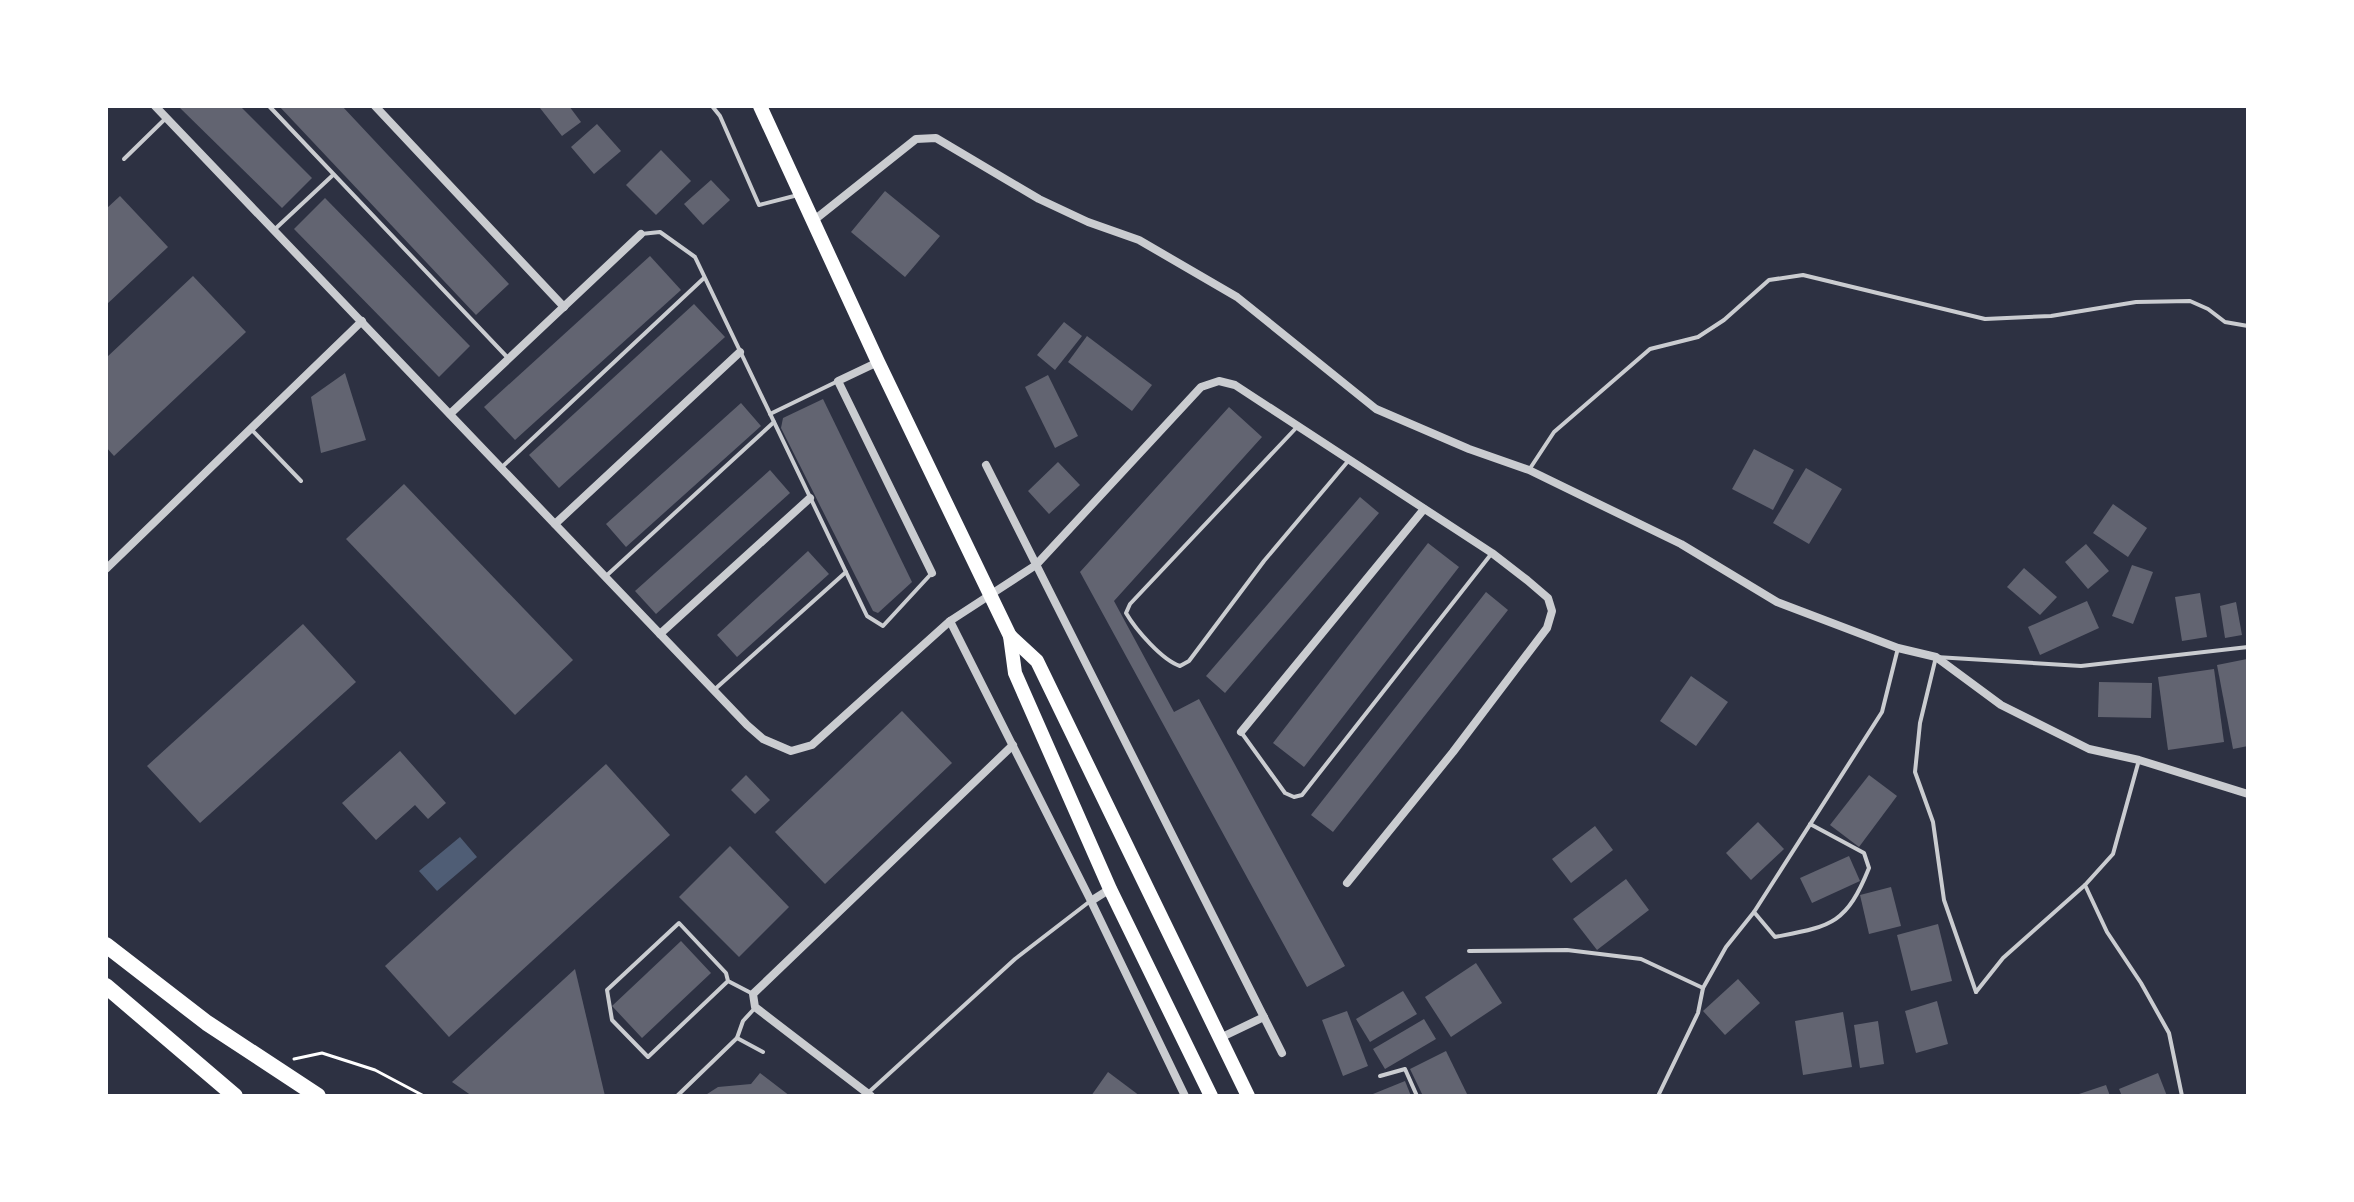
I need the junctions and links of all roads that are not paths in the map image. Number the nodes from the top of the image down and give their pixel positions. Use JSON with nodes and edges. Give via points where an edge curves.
{"nodes":[{"id":1,"x":155,"y":106,"type":"edge"},
{"id":2,"x":269,"y":106,"type":"edge"},
{"id":3,"x":375,"y":106,"type":"edge"},
{"id":4,"x":712,"y":106,"type":"edge"},
{"id":5,"x":760,"y":106,"type":"edge"},
{"id":6,"x":166,"y":118,"type":"junction"},
{"id":7,"x":124,"y":159,"type":"dead end"},
{"id":8,"x":333,"y":175,"type":"junction"},
{"id":9,"x":800,"y":195,"type":"junction"},
{"id":10,"x":812,"y":221,"type":"junction"},
{"id":11,"x":274,"y":230,"type":"junction"},
{"id":12,"x":641,"y":234,"type":"joint"},
{"id":13,"x":705,"y":278,"type":"junction"},
{"id":14,"x":564,"y":307,"type":"junction"},
{"id":15,"x":362,"y":321,"type":"junction"},
{"id":16,"x":2248,"y":326,"type":"edge"},
{"id":17,"x":740,"y":352,"type":"junction"},
{"id":18,"x":509,"y":359,"type":"junction"},
{"id":19,"x":878,"y":362,"type":"junction"},
{"id":20,"x":838,"y":381,"type":"junction"},
{"id":21,"x":450,"y":414,"type":"junction"},
{"id":22,"x":770,"y":414,"type":"junction"},
{"id":23,"x":774,"y":422,"type":"junction"},
{"id":24,"x":1297,"y":427,"type":"junction"},
{"id":25,"x":251,"y":429,"type":"junction"},
{"id":26,"x":1349,"y":460,"type":"junction"},
{"id":27,"x":986,"y":465,"type":"dead end"},
{"id":28,"x":501,"y":468,"type":"junction"},
{"id":29,"x":1529,"y":470,"type":"junction"},
{"id":30,"x":301,"y":481,"type":"dead end"},
{"id":31,"x":810,"y":498,"type":"junction"},
{"id":32,"x":1424,"y":509,"type":"junction"},
{"id":33,"x":555,"y":524,"type":"junction"},
{"id":34,"x":1492,"y":553,"type":"junction"},
{"id":35,"x":1036,"y":565,"type":"junction"},
{"id":36,"x":106,"y":569,"type":"edge"},
{"id":37,"x":846,"y":572,"type":"junction"},
{"id":38,"x":932,"y":573,"type":"joint"},
{"id":39,"x":605,"y":577,"type":"junction"},
{"id":40,"x":990,"y":594,"type":"junction"},
{"id":41,"x":950,"y":621,"type":"junction"},
{"id":42,"x":660,"y":634,"type":"junction"},
{"id":43,"x":1010,"y":636,"type":"junction"},
{"id":44,"x":2248,"y":647,"type":"edge"},
{"id":45,"x":1898,"y":648,"type":"junction"},
{"id":46,"x":1936,"y":657,"type":"junction"},
{"id":47,"x":714,"y":690,"type":"junction"},
{"id":48,"x":1241,"y":732,"type":"joint"},
{"id":49,"x":1013,"y":745,"type":"junction"},
{"id":50,"x":2139,"y":760,"type":"junction"},
{"id":51,"x":2248,"y":794,"type":"edge"},
{"id":52,"x":1810,"y":824,"type":"junction"},
{"id":53,"x":1347,"y":883,"type":"dead end"},
{"id":54,"x":2085,"y":885,"type":"junction"},
{"id":55,"x":1110,"y":889,"type":"junction"},
{"id":56,"x":1091,"y":901,"type":"junction"},
{"id":57,"x":1754,"y":912,"type":"junction"},
{"id":58,"x":106,"y":945,"type":"edge"},
{"id":59,"x":1469,"y":951,"type":"dead end"},
{"id":60,"x":728,"y":981,"type":"junction"},
{"id":61,"x":106,"y":986,"type":"edge"},
{"id":62,"x":1703,"y":988,"type":"junction"},
{"id":63,"x":753,"y":994,"type":"junction"},
{"id":64,"x":755,"y":1007,"type":"junction"},
{"id":65,"x":1264,"y":1017,"type":"junction"},
{"id":66,"x":737,"y":1038,"type":"junction"},
{"id":67,"x":1220,"y":1038,"type":"junction"},
{"id":68,"x":763,"y":1052,"type":"dead end"},
{"id":69,"x":1282,"y":1053,"type":"dead end"},
{"id":70,"x":272,"y":1068,"type":"junction"},
{"id":71,"x":1380,"y":1076,"type":"dead end"},
{"id":72,"x":870,"y":1094,"type":"edge"},
{"id":73,"x":235,"y":1096,"type":"edge"},
{"id":74,"x":309,"y":1096,"type":"edge"},
{"id":75,"x":318,"y":1096,"type":"edge"},
{"id":76,"x":677,"y":1096,"type":"edge"},
{"id":77,"x":1185,"y":1096,"type":"edge"},
{"id":78,"x":1211,"y":1096,"type":"edge"},
{"id":79,"x":1248,"y":1096,"type":"edge"},
{"id":80,"x":1417,"y":1096,"type":"edge"},
{"id":81,"x":1658,"y":1096,"type":"edge"},
{"id":82,"x":2182,"y":1096,"type":"edge"}],
"edges":[{"from":1,"to":6,"type":"street"},
{"from":2,"to":8,"type":"lane"},
{"from":3,"to":14,"type":"street"},
{"from":4,"to":9,"type":"lane","via":[[759,205]]},
{"from":5,"to":9,"type":"main road"},
{"from":6,"to":7,"type":"lane"},
{"from":6,"to":11,"type":"street"},
{"from":8,"to":11,"type":"lane"},
{"from":8,"to":18,"type":"lane"},
{"from":9,"to":10,"type":"main road"},
{"from":10,"to":19,"type":"main road"},
{"from":10,"to":29,"type":"street","via":[[916,139],[936,138],[1039,199],[1139,240],[1237,297],[1376,409]]},
{"from":11,"to":15,"type":"street"},
{"from":12,"to":13,"type":"lane","via":[[660,232],[695,257]]},
{"from":12,"to":14,"type":"street"},
{"from":13,"to":17,"type":"lane"},
{"from":13,"to":28,"type":"lane"},
{"from":14,"to":18,"type":"street"},
{"from":15,"to":21,"type":"street"},
{"from":15,"to":25,"type":"street"},
{"from":16,"to":29,"type":"lane","via":[[2225,322],[2190,301],[1985,319],[1803,275],[1769,280],[1698,337],[1650,349],[1554,432]]},
{"from":17,"to":22,"type":"lane"},
{"from":17,"to":33,"type":"street"},
{"from":18,"to":21,"type":"street"},
{"from":19,"to":20,"type":"street"},
{"from":19,"to":40,"type":"main road"},
{"from":20,"to":22,"type":"lane"},
{"from":20,"to":38,"type":"street"},
{"from":21,"to":28,"type":"street"},
{"from":22,"to":23,"type":"lane"},
{"from":23,"to":31,"type":"lane"},
{"from":23,"to":39,"type":"lane"},
{"from":24,"to":26,"type":"street"},
{"from":24,"to":26,"type":"lane","via":[[1130,604],[1126,613],[1131,622],[1169,662],[1180,666],[1189,661]]},
{"from":24,"to":35,"type":"street","via":[[1235,385],[1219,381],[1201,387]]},
{"from":25,"to":30,"type":"lane"},
{"from":25,"to":36,"type":"street"},
{"from":26,"to":32,"type":"street"},
{"from":27,"to":35,"type":"street"},
{"from":28,"to":33,"type":"street"},
{"from":29,"to":45,"type":"street","via":[[1681,544],[1777,602]]},
{"from":31,"to":37,"type":"lane"},
{"from":31,"to":42,"type":"street"},
{"from":32,"to":34,"type":"street"},
{"from":32,"to":48,"type":"street"},
{"from":33,"to":39,"type":"street"},
{"from":34,"to":48,"type":"lane","via":[[1302,795],[1285,793]]},
{"from":34,"to":53,"type":"street","via":[[1548,598],[1552,611],[1547,628]]},
{"from":35,"to":40,"type":"street"},
{"from":35,"to":65,"type":"street"},
{"from":37,"to":38,"type":"lane","via":[[867,616],[883,626]]},
{"from":37,"to":47,"type":"lane"},
{"from":39,"to":42,"type":"street"},
{"from":40,"to":41,"type":"street"},
{"from":40,"to":43,"type":"main road"},
{"from":41,"to":47,"type":"street","via":[[812,745],[791,751],[763,739]]},
{"from":41,"to":49,"type":"street"},
{"from":42,"to":47,"type":"street"},
{"from":43,"to":55,"type":"main road","via":[[1015,673]]},
{"from":43,"to":67,"type":"main road","via":[[1037,661]]},
{"from":44,"to":46,"type":"lane","via":[[2081,666]]},
{"from":45,"to":46,"type":"street"},
{"from":45,"to":52,"type":"lane","via":[[1882,712]]},
{"from":46,"to":50,"type":"street","via":[[2001,705],[2089,749]]},
{"from":46,"to":54,"type":"lane","via":[[1915,772],[1933,822],[1944,900],[1976,992],[2003,958]]},
{"from":49,"to":56,"type":"street"},
{"from":49,"to":63,"type":"street"},
{"from":50,"to":51,"type":"street"},
{"from":50,"to":54,"type":"lane","via":[[2113,854]]},
{"from":52,"to":57,"type":"lane"},
{"from":52,"to":57,"type":"lane","via":[[1864,853],[1869,868],[1860,890],[1844,913],[1823,927],[1775,937]]},
{"from":54,"to":82,"type":"lane","via":[[2107,932],[2169,1033]]},
{"from":55,"to":56,"type":"street"},
{"from":55,"to":78,"type":"main road"},
{"from":56,"to":72,"type":"lane","via":[[1015,959]]},
{"from":56,"to":77,"type":"street"},
{"from":57,"to":62,"type":"lane"},
{"from":58,"to":70,"type":"highway"},
{"from":59,"to":62,"type":"lane","via":[[1567,950],[1641,959]]},
{"from":60,"to":60,"type":"lane","via":[[648,1057],[612,1020],[607,990],[679,923]]},
{"from":60,"to":63,"type":"lane"},
{"from":61,"to":73,"type":"highway"},
{"from":62,"to":81,"type":"lane","via":[[1698,1013]]},
{"from":63,"to":64,"type":"street"},
{"from":64,"to":66,"type":"lane"},
{"from":64,"to":72,"type":"street"},
{"from":65,"to":67,"type":"street"},
{"from":65,"to":69,"type":"street"},
{"from":66,"to":68,"type":"lane"},
{"from":66,"to":76,"type":"lane"},
{"from":67,"to":79,"type":"main road"},
{"from":70,"to":74,"type":"highway"},
{"from":70,"to":75,"type":"highway"},
{"from":71,"to":80,"type":"lane","via":[[1405,1069]]}]}
